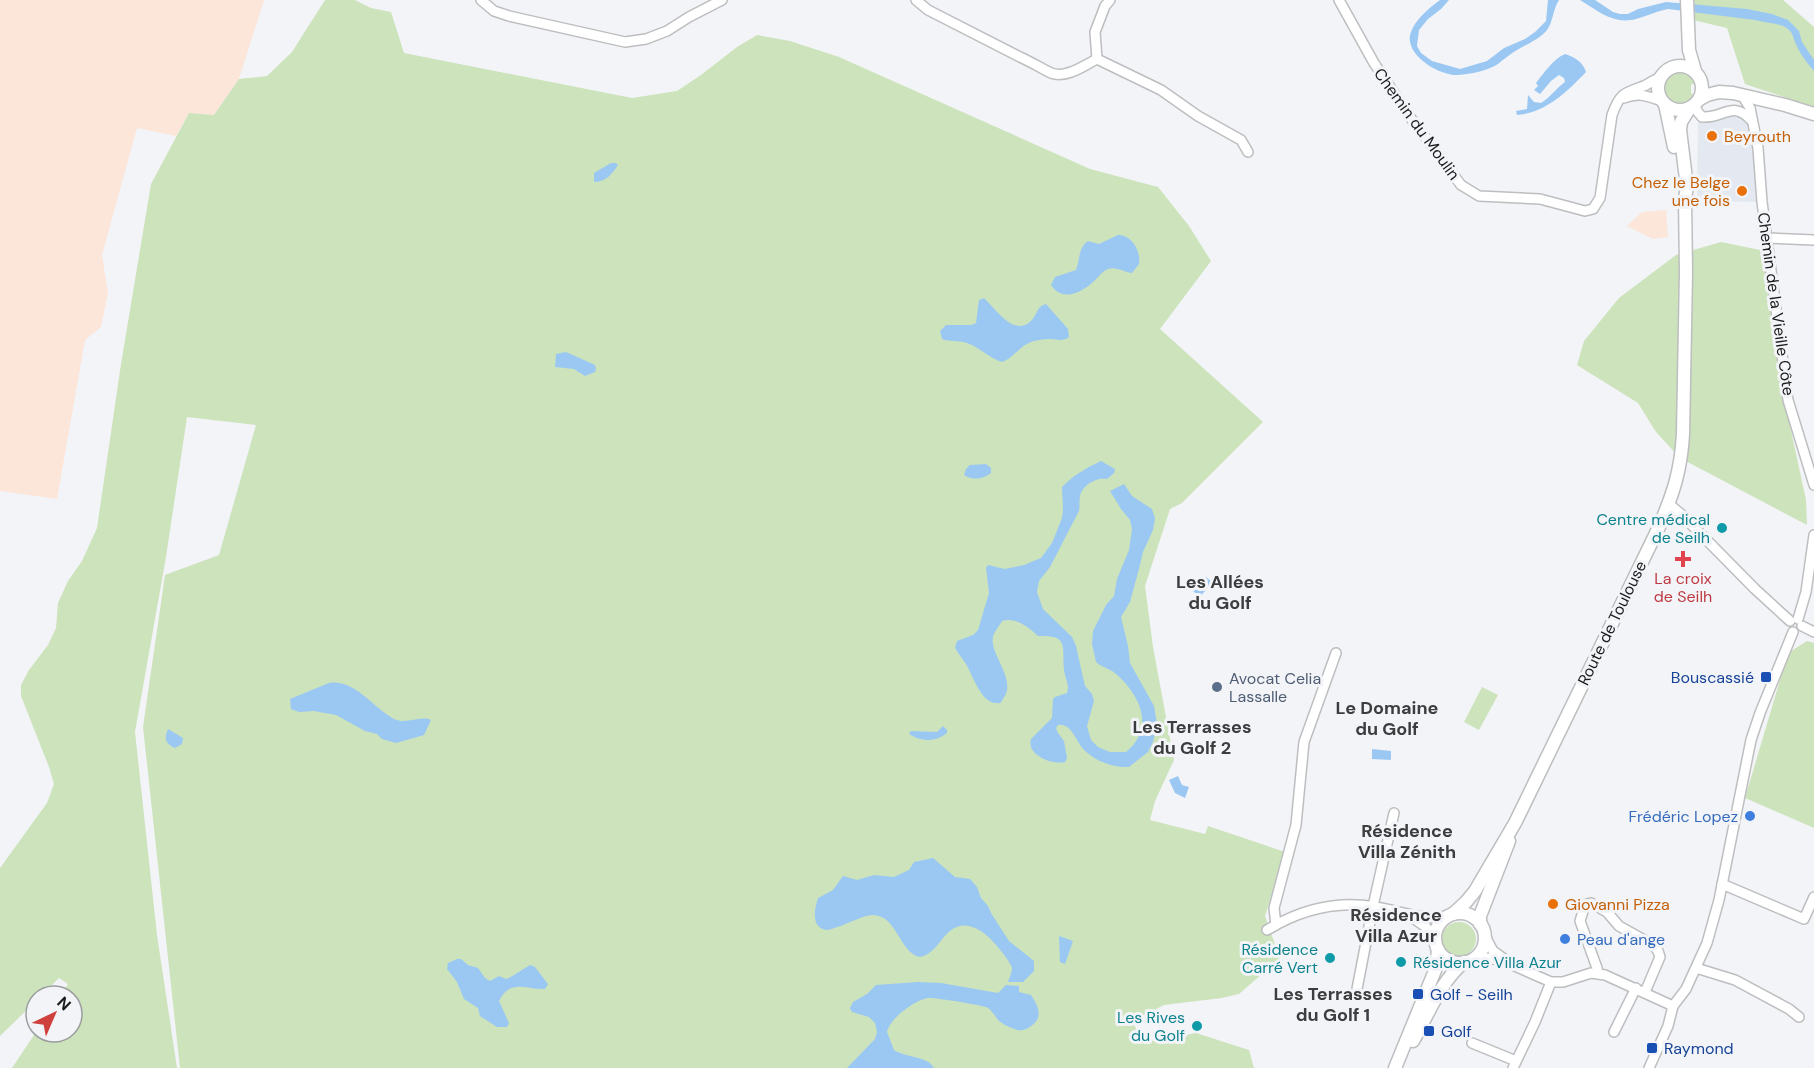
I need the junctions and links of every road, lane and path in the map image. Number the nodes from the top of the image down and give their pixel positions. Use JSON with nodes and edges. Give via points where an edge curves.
{"nodes":[{"id":1,"x":480,"y":0,"type":"edge"},
{"id":2,"x":722,"y":0,"type":"edge"},
{"id":3,"x":916,"y":0,"type":"edge"},
{"id":4,"x":1110,"y":0,"type":"edge"},
{"id":5,"x":1340,"y":0,"type":"edge"},
{"id":6,"x":1687,"y":0,"type":"edge"},
{"id":7,"x":1687,"y":28,"type":"junction"},
{"id":8,"x":1097,"y":58,"type":"junction"},
{"id":9,"x":1673,"y":67,"type":"junction"},
{"id":10,"x":1697,"y":75,"type":"junction"},
{"id":11,"x":1662,"y":76,"type":"junction"},
{"id":12,"x":1742,"y":96,"type":"junction"},
{"id":13,"x":1619,"y":100,"type":"junction"},
{"id":14,"x":1663,"y":102,"type":"junction"},
{"id":15,"x":1695,"y":105,"type":"junction"},
{"id":16,"x":1785,"y":105,"type":"junction"},
{"id":17,"x":1814,"y":114,"type":"edge"},
{"id":18,"x":1752,"y":121,"type":"junction"},
{"id":19,"x":1248,"y":152,"type":"dead end"},
{"id":20,"x":1685,"y":198,"type":"junction"},
{"id":21,"x":1767,"y":238,"type":"junction"},
{"id":22,"x":1814,"y":240,"type":"edge"},
{"id":23,"x":1814,"y":485,"type":"edge"},
{"id":24,"x":1669,"y":504,"type":"junction"},
{"id":25,"x":1814,"y":535,"type":"edge"},
{"id":26,"x":1797,"y":622,"type":"junction"},
{"id":27,"x":1814,"y":632,"type":"edge"},
{"id":28,"x":1336,"y":653,"type":"dead end"},
{"id":29,"x":1394,"y":813,"type":"dead end"},
{"id":30,"x":1515,"y":823,"type":"junction"},
{"id":31,"x":1722,"y":884,"type":"junction"},
{"id":32,"x":1814,"y":897,"type":"edge"},
{"id":33,"x":1373,"y":906,"type":"junction"},
{"id":34,"x":1406,"y":914,"type":"junction"},
{"id":35,"x":1450,"y":915,"type":"junction"},
{"id":36,"x":1482,"y":929,"type":"junction"},
{"id":37,"x":1436,"y":945,"type":"junction"},
{"id":38,"x":1468,"y":961,"type":"junction"},
{"id":39,"x":1508,"y":963,"type":"junction"},
{"id":40,"x":1696,"y":968,"type":"junction"},
{"id":41,"x":1598,"y":973,"type":"junction"},
{"id":42,"x":1551,"y":982,"type":"junction"},
{"id":43,"x":1357,"y":989,"type":"dead end"},
{"id":44,"x":1640,"y":990,"type":"junction"},
{"id":45,"x":1673,"y":1006,"type":"junction"},
{"id":46,"x":1799,"y":1017,"type":"dead end"},
{"id":47,"x":1614,"y":1032,"type":"dead end"},
{"id":48,"x":1472,"y":1043,"type":"dead end"},
{"id":49,"x":1514,"y":1064,"type":"edge"},
{"id":50,"x":1396,"y":1068,"type":"edge"},
{"id":51,"x":1649,"y":1068,"type":"edge"}],
"edges":[{"from":1,"to":2,"type":"street","via":[[509,16],[625,42],[667,31]]},
{"from":3,"to":8,"type":"street","via":[[928,10],[1054,74],[1072,72]]},
{"from":4,"to":8,"type":"street","via":[[1095,32]]},
{"from":5,"to":13,"type":"street","name":"Chemin du Moulin","via":[[1374,63],[1410,117],[1461,185],[1479,196],[1524,197],[1585,212],[1593,209],[1600,198],[1612,115]]},
{"from":6,"to":7,"type":"main road"},
{"from":7,"to":9,"type":"main road","via":[[1682,51]]},
{"from":7,"to":10,"type":"main road"},
{"from":8,"to":19,"type":"street","via":[[1161,90],[1241,140]]},
{"from":9,"to":10,"type":"main road","via":[[1684,66]]},
{"from":9,"to":11,"type":"main road"},
{"from":10,"to":15,"type":"main road","via":[[1703,89]]},
{"from":10,"to":16,"type":"main road","via":[[1716,85],[1734,87]]},
{"from":11,"to":13,"type":"street","via":[[1625,93]]},
{"from":11,"to":14,"type":"main road","via":[[1658,88]]},
{"from":12,"to":15,"type":"main road","via":[[1719,92],[1707,95]]},
{"from":12,"to":16,"type":"main road"},
{"from":12,"to":18,"type":"street","name":"Chemin de la Vieille Côte"},
{"from":13,"to":14,"type":"street","via":[[1646,94]]},
{"from":14,"to":15,"type":"main road","via":[[1676,110]]},
{"from":14,"to":20,"type":"main road","name":"Route de Toulouse"},
{"from":15,"to":18,"type":"street","via":[[1702,117],[1733,110],[1746,114]]},
{"from":15,"to":20,"type":"main road","name":"Route de Toulouse","via":[[1681,122],[1680,130]]},
{"from":16,"to":17,"type":"main road"},
{"from":18,"to":21,"type":"street","name":"Chemin de la Vieille Côte"},
{"from":20,"to":24,"type":"main road","name":"Route de Toulouse","via":[[1683,434],[1680,471]]},
{"from":21,"to":22,"type":"street"},
{"from":21,"to":23,"type":"street","name":"Chemin de la Vieille Côte","via":[[1788,400]]},
{"from":24,"to":26,"type":"street","via":[[1755,589]]},
{"from":24,"to":30,"type":"main road","name":"Route de Toulouse"},
{"from":25,"to":26,"type":"street","via":[[1806,592]]},
{"from":26,"to":27,"type":"street"},
{"from":26,"to":31,"type":"street","via":[[1788,626],[1793,632],[1751,740]]},
{"from":28,"to":33,"type":"street","via":[[1304,742],[1296,825],[1271,927],[1326,906]]},
{"from":29,"to":33,"type":"street"},
{"from":30,"to":35,"type":"main road","name":"Route de Toulouse","via":[[1475,891]]},
{"from":30,"to":36,"type":"main road","name":"Route de Toulouse","via":[[1480,915]]},
{"from":31,"to":32,"type":"street","via":[[1804,919]]},
{"from":31,"to":40,"type":"street","via":[[1707,943]]},
{"from":33,"to":34,"type":"street"},
{"from":33,"to":43,"type":"street"},
{"from":34,"to":35,"type":"street","via":[[1428,918]]},
{"from":34,"to":37,"type":"street","via":[[1426,927]]},
{"from":35,"to":36,"type":"main road","via":[[1471,916]]},
{"from":35,"to":37,"type":"main road","via":[[1439,924]]},
{"from":36,"to":38,"type":"main road","via":[[1483,946]]},
{"from":36,"to":39,"type":"street","via":[[1492,951]]},
{"from":37,"to":38,"type":"main road","via":[[1452,962]]},
{"from":37,"to":50,"type":"main road","via":[[1436,968]]},
{"from":38,"to":39,"type":"street","via":[[1489,958]]},
{"from":38,"to":50,"type":"main road","via":[[1445,984]]},
{"from":39,"to":42,"type":"street"},
{"from":40,"to":45,"type":"street"},
{"from":40,"to":46,"type":"street","via":[[1735,980]]},
{"from":41,"to":42,"type":"street"},
{"from":41,"to":44,"type":"street"},
{"from":41,"to":44,"type":"street","via":[[1580,921],[1585,905],[1591,903],[1658,951],[1660,957]]},
{"from":42,"to":49,"type":"street"},
{"from":44,"to":45,"type":"street"},
{"from":44,"to":47,"type":"street"},
{"from":45,"to":51,"type":"street"},
{"from":48,"to":49,"type":"street"}]}
